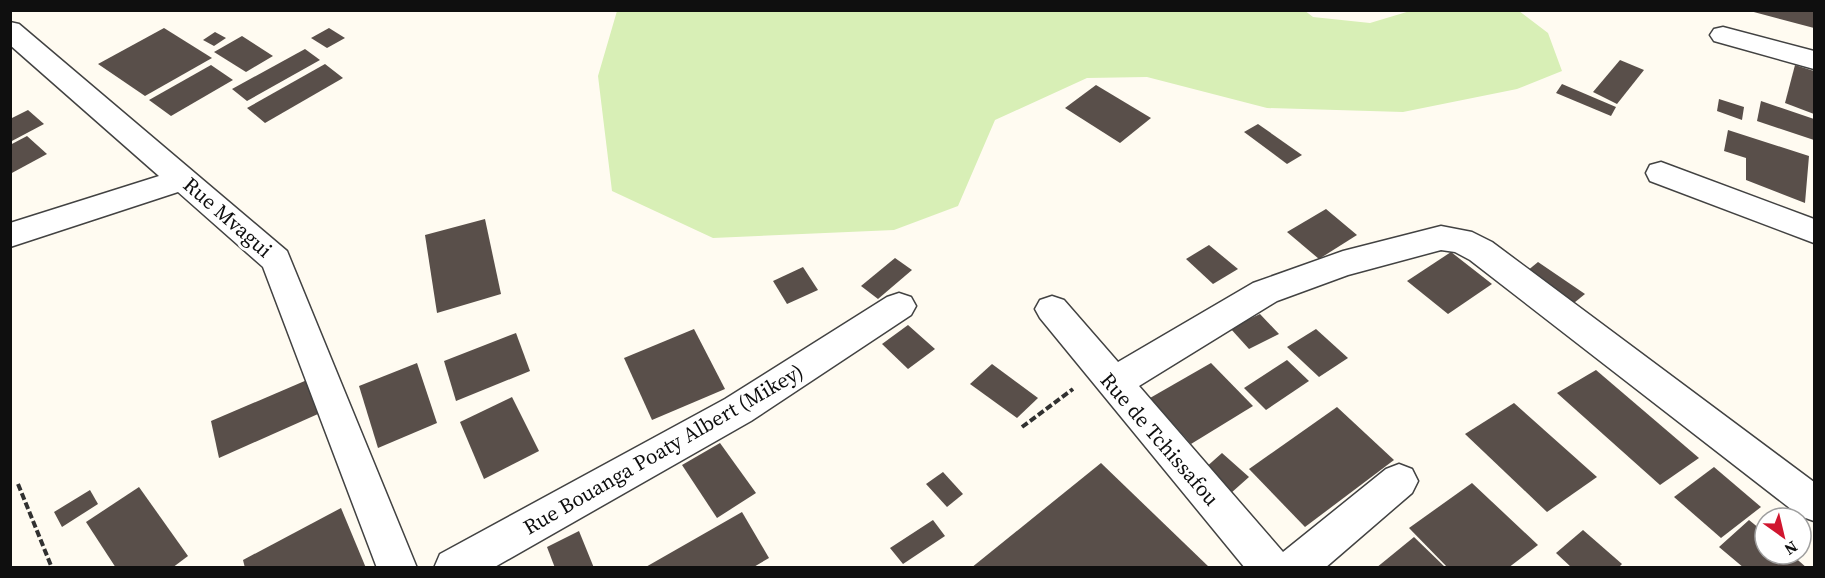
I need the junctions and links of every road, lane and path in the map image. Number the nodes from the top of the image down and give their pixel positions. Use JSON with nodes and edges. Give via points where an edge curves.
{"nodes":[{"id":1,"x":10,"y":30,"type":"edge"},
{"id":2,"x":1723,"y":35,"type":"dead end"},
{"id":3,"x":1815,"y":60,"type":"edge"},
{"id":4,"x":1661,"y":173,"type":"dead end"},
{"id":5,"x":184,"y":179,"type":"junction"},
{"id":6,"x":1815,"y":231,"type":"edge"},
{"id":7,"x":10,"y":235,"type":"edge"},
{"id":8,"x":899,"y":306,"type":"dead end"},
{"id":9,"x":1052,"y":309,"type":"dead end"},
{"id":10,"x":1107,"y":376,"type":"junction"},
{"id":11,"x":1022,"y":427,"type":"dead end"},
{"id":12,"x":1399,"y":481,"type":"dead end"},
{"id":13,"x":18,"y":484,"type":"dead end"},
{"id":14,"x":1815,"y":504,"type":"edge"},
{"id":15,"x":52,"y":567,"type":"edge"},
{"id":16,"x":397,"y":567,"type":"edge"},
{"id":17,"x":454,"y":567,"type":"edge"},
{"id":18,"x":1270,"y":567,"type":"edge"},
{"id":19,"x":1294,"y":567,"type":"edge"}],
"edges":[{"from":1,"to":5,"type":"street","name":"Rue Mvagui"},
{"from":2,"to":3,"type":"street"},
{"from":4,"to":6,"type":"street"},
{"from":5,"to":7,"type":"street"},
{"from":5,"to":16,"type":"street","name":"Rue Mvagui","via":[[276,260]]},
{"from":8,"to":17,"type":"street","name":"Rue Bouanga Poaty Albert (Mikey)","via":[[738,410]]},
{"from":9,"to":10,"type":"street","name":"Rue de Tchissafou"},
{"from":10,"to":11,"type":"path"},
{"from":10,"to":14,"type":"street","via":[[1265,292],[1343,264],[1419,243],[1441,238],[1461,241],[1481,251]]},
{"from":10,"to":18,"type":"street","name":"Rue de Tchissafou"},
{"from":12,"to":19,"type":"street"},
{"from":13,"to":15,"type":"path"}]}
